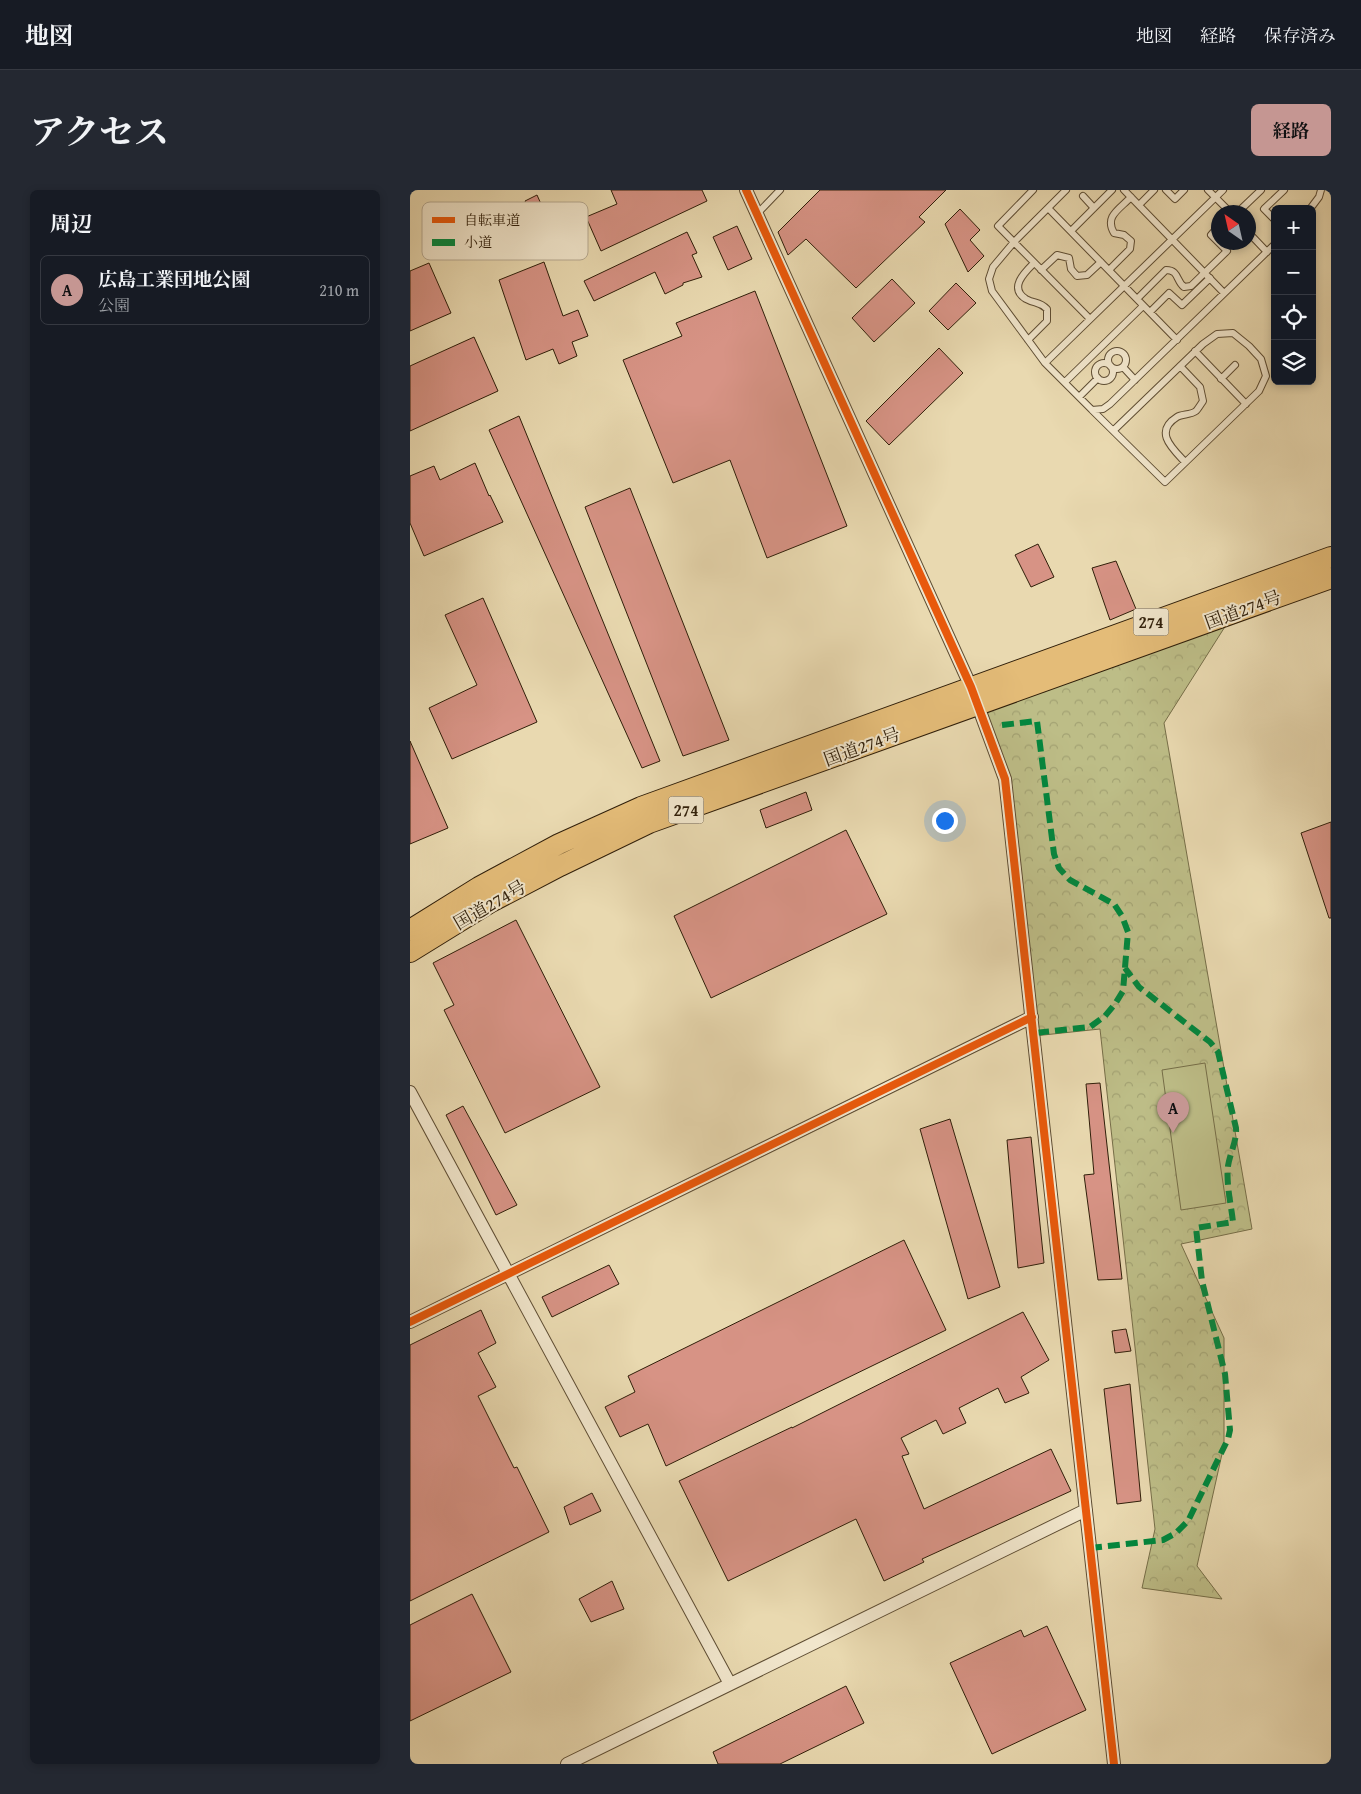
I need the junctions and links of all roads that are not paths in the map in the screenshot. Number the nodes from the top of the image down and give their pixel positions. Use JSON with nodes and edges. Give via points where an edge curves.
{"nodes":[{"id":1,"x":746,"y":190,"type":"edge"},
{"id":2,"x":780,"y":190,"type":"edge"},
{"id":3,"x":1033,"y":190,"type":"edge"},
{"id":4,"x":1066,"y":190,"type":"edge"},
{"id":5,"x":1112,"y":190,"type":"edge"},
{"id":6,"x":1124,"y":190,"type":"edge"},
{"id":7,"x":1154,"y":190,"type":"edge"},
{"id":8,"x":1166,"y":190,"type":"edge"},
{"id":9,"x":1184,"y":190,"type":"edge"},
{"id":10,"x":1208,"y":190,"type":"edge"},
{"id":11,"x":1223,"y":190,"type":"edge"},
{"id":12,"x":1249,"y":190,"type":"edge"},
{"id":13,"x":1262,"y":190,"type":"edge"},
{"id":14,"x":1284,"y":190,"type":"edge"},
{"id":15,"x":1320,"y":190,"type":"edge"},
{"id":16,"x":1083,"y":196,"type":"dead end"},
{"id":17,"x":1255,"y":196,"type":"junction"},
{"id":18,"x":1131,"y":197,"type":"junction"},
{"id":19,"x":1215,"y":197,"type":"junction"},
{"id":20,"x":1139,"y":205,"type":"junction"},
{"id":21,"x":1223,"y":205,"type":"edge"},
{"id":22,"x":1245,"y":205,"type":"edge"},
{"id":23,"x":1313,"y":205,"type":"edge"},
{"id":24,"x":1048,"y":208,"type":"junction"},
{"id":25,"x":1094,"y":208,"type":"junction"},
{"id":26,"x":757,"y":214,"type":"junction"},
{"id":27,"x":1271,"y":216,"type":"edge"},
{"id":28,"x":1071,"y":231,"type":"junction"},
{"id":29,"x":1172,"y":239,"type":"junction"},
{"id":30,"x":1256,"y":240,"type":"edge"},
{"id":31,"x":1014,"y":242,"type":"junction"},
{"id":32,"x":1271,"y":249,"type":"edge"},
{"id":33,"x":1226,"y":250,"type":"edge"},
{"id":34,"x":1268,"y":252,"type":"junction"},
{"id":35,"x":1101,"y":262,"type":"junction"},
{"id":36,"x":1034,"y":263,"type":"junction"},
{"id":37,"x":1041,"y":270,"type":"junction"},
{"id":38,"x":1109,"y":270,"type":"junction"},
{"id":39,"x":1207,"y":275,"type":"junction"},
{"id":40,"x":1124,"y":286,"type":"junction"},
{"id":41,"x":1224,"y":293,"type":"junction"},
{"id":42,"x":1137,"y":299,"type":"junction"},
{"id":43,"x":1143,"y":306,"type":"junction"},
{"id":44,"x":1150,"y":312,"type":"junction"},
{"id":45,"x":1090,"y":319,"type":"junction"},
{"id":46,"x":1028,"y":340,"type":"junction"},
{"id":47,"x":1176,"y":340,"type":"junction"},
{"id":48,"x":1195,"y":351,"type":"junction"},
{"id":49,"x":1045,"y":362,"type":"junction"},
{"id":50,"x":1235,"y":365,"type":"dead end"},
{"id":51,"x":1110,"y":366,"type":"junction"},
{"id":52,"x":1123,"y":366,"type":"junction"},
{"id":53,"x":1180,"y":366,"type":"junction"},
{"id":54,"x":1098,"y":378,"type":"junction"},
{"id":55,"x":1221,"y":379,"type":"junction"},
{"id":56,"x":1135,"y":380,"type":"junction"},
{"id":57,"x":1065,"y":382,"type":"junction"},
{"id":58,"x":1079,"y":397,"type":"junction"},
{"id":59,"x":1246,"y":404,"type":"junction"},
{"id":60,"x":1092,"y":410,"type":"junction"},
{"id":61,"x":1114,"y":430,"type":"junction"},
{"id":62,"x":1185,"y":462,"type":"junction"},
{"id":63,"x":1331,"y":557,"type":"edge"},
{"id":64,"x":1331,"y":578,"type":"edge"},
{"id":65,"x":975,"y":696,"type":"junction"},
{"id":66,"x":410,"y":930,"type":"edge"},
{"id":67,"x":410,"y":952,"type":"edge"},
{"id":68,"x":1032,"y":1017,"type":"junction"},
{"id":69,"x":410,"y":1092,"type":"edge"},
{"id":70,"x":508,"y":1274,"type":"junction"},
{"id":71,"x":410,"y":1322,"type":"edge"},
{"id":72,"x":1086,"y":1510,"type":"junction"},
{"id":73,"x":730,"y":1684,"type":"junction"},
{"id":74,"x":566,"y":1764,"type":"edge"},
{"id":75,"x":1114,"y":1764,"type":"edge"}],
"edges":[{"from":1,"to":26,"type":"street"},
{"from":2,"to":26,"type":"lane"},
{"from":3,"to":31,"type":"lane","via":[[998,226]]},
{"from":4,"to":24,"type":"lane"},
{"from":5,"to":25,"type":"lane"},
{"from":6,"to":18,"type":"lane"},
{"from":7,"to":20,"type":"lane"},
{"from":8,"to":9,"type":"lane","via":[[1175,199]]},
{"from":10,"to":19,"type":"lane"},
{"from":11,"to":19,"type":"lane"},
{"from":12,"to":17,"type":"lane"},
{"from":13,"to":17,"type":"lane"},
{"from":14,"to":27,"type":"lane","via":[[1264,209]]},
{"from":15,"to":23,"type":"lane"},
{"from":16,"to":25,"type":"lane"},
{"from":17,"to":22,"type":"lane"},
{"from":18,"to":20,"type":"lane"},
{"from":18,"to":38,"type":"lane","via":[[1111,217],[1110,225],[1114,232],[1131,241],[1130,249]]},
{"from":19,"to":21,"type":"lane"},
{"from":19,"to":29,"type":"lane"},
{"from":20,"to":29,"type":"lane"},
{"from":24,"to":28,"type":"lane"},
{"from":24,"to":31,"type":"lane"},
{"from":25,"to":28,"type":"lane"},
{"from":26,"to":65,"type":"street"},
{"from":28,"to":35,"type":"lane"},
{"from":29,"to":39,"type":"lane"},
{"from":29,"to":40,"type":"lane"},
{"from":30,"to":34,"type":"lane"},
{"from":31,"to":36,"type":"lane"},
{"from":31,"to":46,"type":"lane","via":[[993,267],[989,279],[992,291]]},
{"from":32,"to":34,"type":"lane"},
{"from":33,"to":39,"type":"lane"},
{"from":34,"to":41,"type":"lane"},
{"from":35,"to":37,"type":"lane","via":[[1087,275],[1077,276],[1068,258],[1057,255]]},
{"from":35,"to":38,"type":"lane"},
{"from":36,"to":37,"type":"lane"},
{"from":36,"to":46,"type":"lane","via":[[1020,278],[1018,286],[1020,294],[1028,300],[1040,302],[1047,309],[1047,321]]},
{"from":37,"to":45,"type":"lane"},
{"from":38,"to":40,"type":"lane"},
{"from":39,"to":41,"type":"lane"},
{"from":39,"to":42,"type":"lane","via":[[1184,287],[1177,274],[1166,270]]},
{"from":39,"to":44,"type":"lane","via":[[1182,306],[1169,292]]},
{"from":40,"to":42,"type":"lane"},
{"from":40,"to":45,"type":"lane"},
{"from":41,"to":47,"type":"lane"},
{"from":42,"to":43,"type":"lane"},
{"from":43,"to":44,"type":"lane"},
{"from":43,"to":57,"type":"lane"},
{"from":44,"to":47,"type":"lane"},
{"from":45,"to":49,"type":"lane"},
{"from":46,"to":49,"type":"lane"},
{"from":47,"to":56,"type":"lane"},
{"from":48,"to":53,"type":"lane"},
{"from":48,"to":55,"type":"lane"},
{"from":48,"to":59,"type":"lane","via":[[1217,334],[1233,334],[1261,358],[1266,376],[1259,391]]},
{"from":49,"to":57,"type":"lane"},
{"from":50,"to":55,"type":"lane"},
{"from":51,"to":52,"type":"lane","via":[[1115,369]]},
{"from":51,"to":52,"type":"lane","via":[[1108,358],[1117,352],[1124,356]]},
{"from":51,"to":54,"type":"lane","via":[[1100,365],[1096,370]]},
{"from":51,"to":54,"type":"lane","via":[[1113,371],[1110,379]]},
{"from":52,"to":56,"type":"lane"},
{"from":53,"to":61,"type":"lane"},
{"from":53,"to":62,"type":"lane","via":[[1200,387],[1203,401],[1195,412],[1178,416],[1168,424],[1165,434],[1168,444]]},
{"from":54,"to":58,"type":"lane"},
{"from":55,"to":59,"type":"lane"},
{"from":56,"to":60,"type":"lane","via":[[1103,409]]},
{"from":57,"to":58,"type":"lane"},
{"from":58,"to":60,"type":"lane"},
{"from":59,"to":62,"type":"lane"},
{"from":60,"to":61,"type":"lane"},
{"from":61,"to":62,"type":"lane","via":[[1165,482]]},
{"from":63,"to":65,"type":"highway","name":"国道274号","number":"274"},
{"from":64,"to":65,"type":"highway","name":"国道274号","number":"274"},
{"from":65,"to":66,"type":"highway","name":"国道274号","number":"274","via":[[641,808],[559,844],[479,887]]},
{"from":65,"to":67,"type":"highway","name":"国道274号","number":"274","via":[[650,824],[491,902]]},
{"from":65,"to":68,"type":"street","via":[[1005,779]]},
{"from":68,"to":70,"type":"street"},
{"from":68,"to":72,"type":"street"},
{"from":69,"to":70,"type":"street"},
{"from":70,"to":71,"type":"street"},
{"from":70,"to":73,"type":"street"},
{"from":72,"to":73,"type":"street"},
{"from":72,"to":75,"type":"street"},
{"from":73,"to":74,"type":"street"}]}
